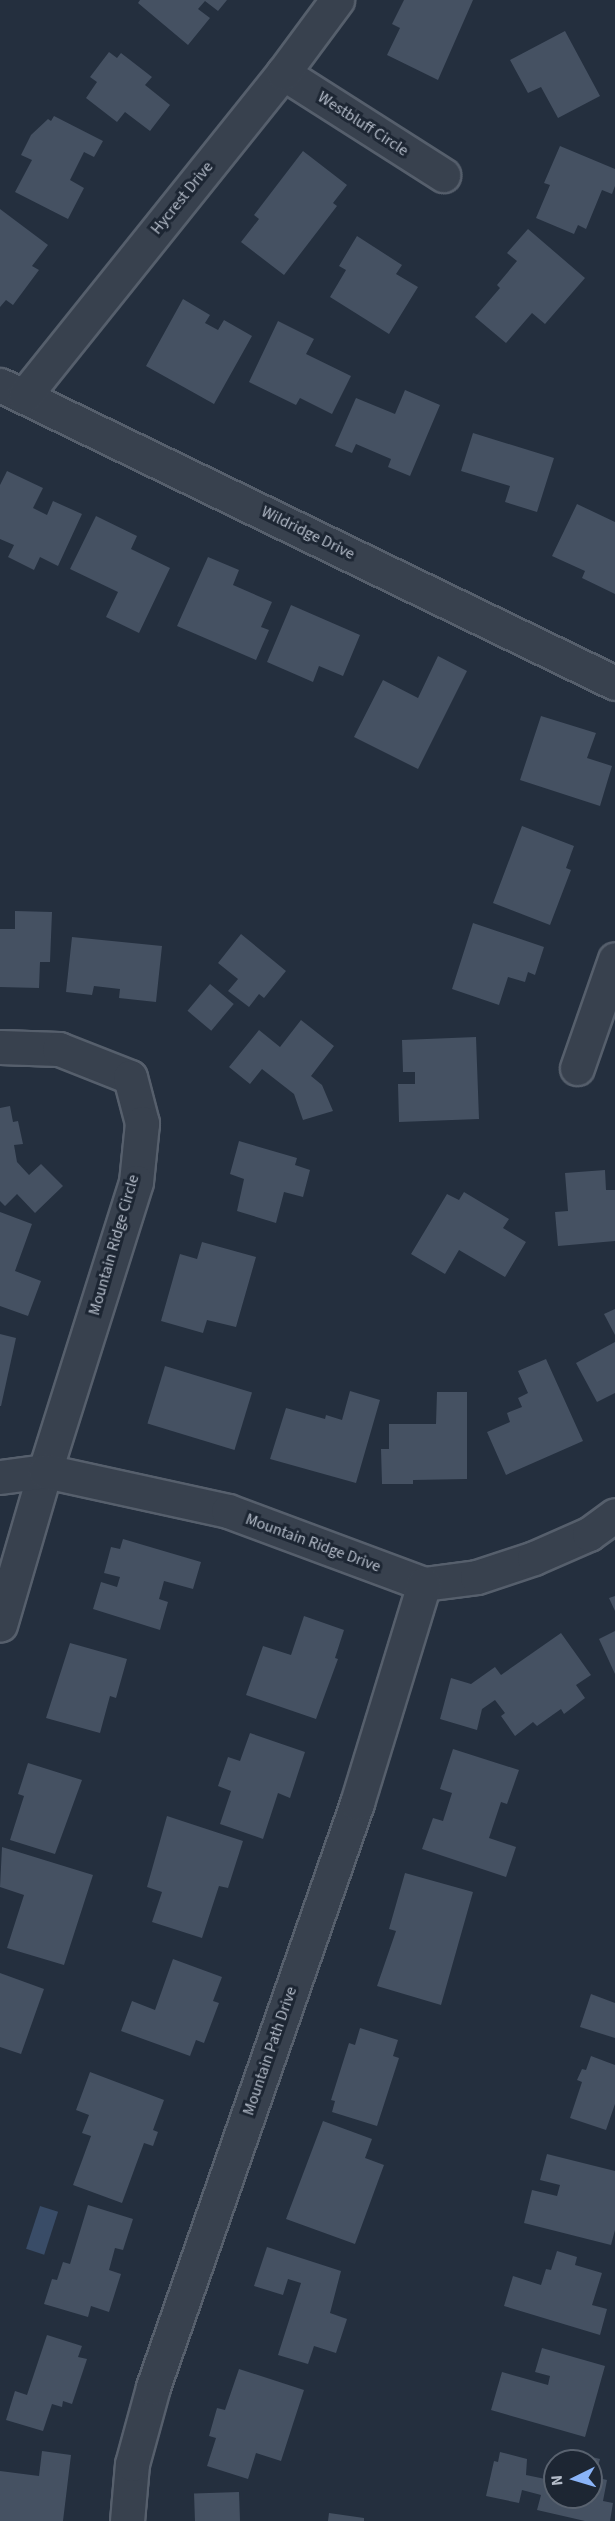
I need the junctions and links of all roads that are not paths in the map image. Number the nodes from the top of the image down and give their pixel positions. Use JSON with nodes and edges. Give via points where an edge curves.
{"nodes":[{"id":1,"x":337,"y":0,"type":"edge"},
{"id":2,"x":283,"y":73,"type":"junction"},
{"id":3,"x":443,"y":175,"type":"dead end"},
{"id":4,"x":12,"y":390,"type":"edge"},
{"id":5,"x":615,"y":683,"type":"edge"},
{"id":6,"x":615,"y":959,"type":"edge"},
{"id":7,"x":0,"y":1047,"type":"edge"},
{"id":8,"x":577,"y":1068,"type":"dead end"},
{"id":9,"x":45,"y":1471,"type":"junction"},
{"id":10,"x":0,"y":1477,"type":"edge"},
{"id":11,"x":615,"y":1515,"type":"edge"},
{"id":12,"x":424,"y":1584,"type":"junction"},
{"id":13,"x":0,"y":1626,"type":"edge"},
{"id":14,"x":127,"y":2521,"type":"edge"}],
"edges":[{"from":1,"to":2,"type":"street","name":"Hycrest Drive"},
{"from":2,"to":3,"type":"street","name":"Westbluff Circle"},
{"from":2,"to":4,"type":"street","name":"Hycrest Drive"},
{"from":4,"to":5,"type":"street","name":"Wildridge Drive"},
{"from":6,"to":8,"type":"street"},
{"from":7,"to":9,"type":"street","name":"Mountain Ridge Circle","via":[[59,1049],[130,1077],[142,1123],[136,1182]]},
{"from":9,"to":10,"type":"street","name":"Mountain Ridge Drive"},
{"from":9,"to":12,"type":"street","name":"Mountain Ridge Drive","via":[[228,1511]]},
{"from":9,"to":13,"type":"street"},
{"from":11,"to":12,"type":"street","name":"Mountain Ridge Drive","via":[[588,1534],[534,1558],[477,1577]]},
{"from":12,"to":14,"type":"street","name":"Mountain Path Drive","via":[[357,1803],[153,2387],[132,2464]]}]}
